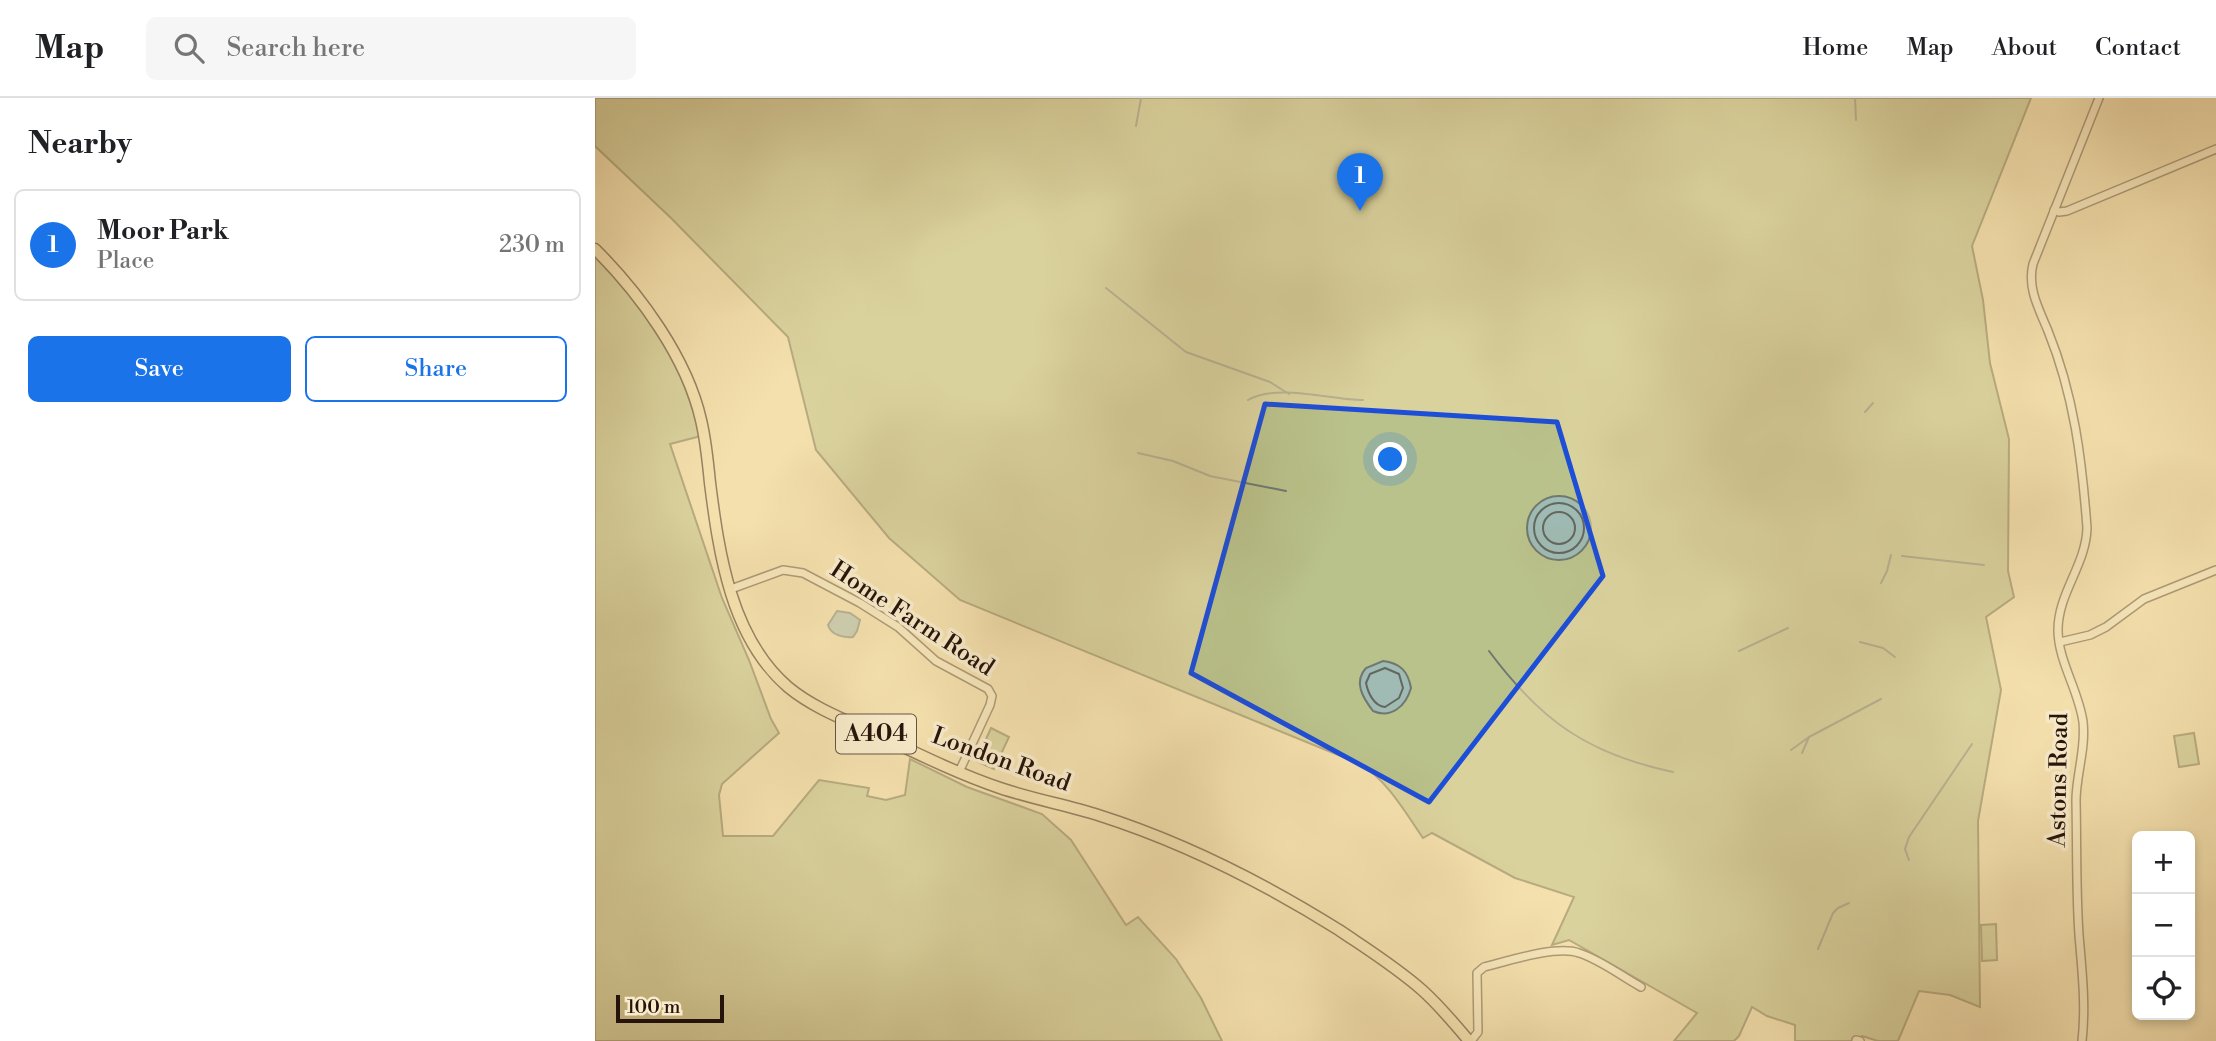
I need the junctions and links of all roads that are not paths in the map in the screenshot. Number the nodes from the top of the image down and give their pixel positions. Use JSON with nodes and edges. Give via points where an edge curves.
{"nodes":[{"id":1,"x":2099,"y":98,"type":"edge"},
{"id":2,"x":2216,"y":149,"type":"edge"},
{"id":3,"x":2054,"y":210,"type":"junction"},
{"id":4,"x":595,"y":249,"type":"edge"},
{"id":5,"x":2216,"y":570,"type":"edge"},
{"id":6,"x":731,"y":589,"type":"junction"},
{"id":7,"x":2060,"y":642,"type":"junction"},
{"id":8,"x":959,"y":772,"type":"junction"},
{"id":9,"x":1641,"y":987,"type":"dead end"},
{"id":10,"x":1470,"y":1041,"type":"edge"},
{"id":11,"x":2082,"y":1041,"type":"edge"}],
"edges":[{"from":1,"to":3,"type":"street"},
{"from":2,"to":3,"type":"street","via":[[2067,211]]},
{"from":3,"to":7,"type":"street","name":"Astons Road","via":[[2033,264],[2031,284],[2075,418],[2086,519],[2086,546],[2060,613]]},
{"from":4,"to":6,"type":"main road","name":"London Road","number":"A404","via":[[637,297],[691,387]]},
{"from":5,"to":7,"type":"street","via":[[2144,599],[2090,635]]},
{"from":6,"to":8,"type":"main road","name":"London Road","number":"A404","via":[[757,652],[794,692],[825,711]]},
{"from":6,"to":8,"type":"street","name":"Home Farm Road","via":[[783,570],[803,573],[870,608],[936,661],[988,689],[990,705]]},
{"from":7,"to":11,"type":"street","name":"Astons Road","via":[[2083,723],[2076,794],[2085,1011]]},
{"from":8,"to":10,"type":"main road","name":"London Road","number":"A404","via":[[1143,830],[1283,895],[1409,979]]},
{"from":9,"to":10,"type":"street","via":[[1570,950],[1484,967],[1477,973],[1478,1032]]}]}
